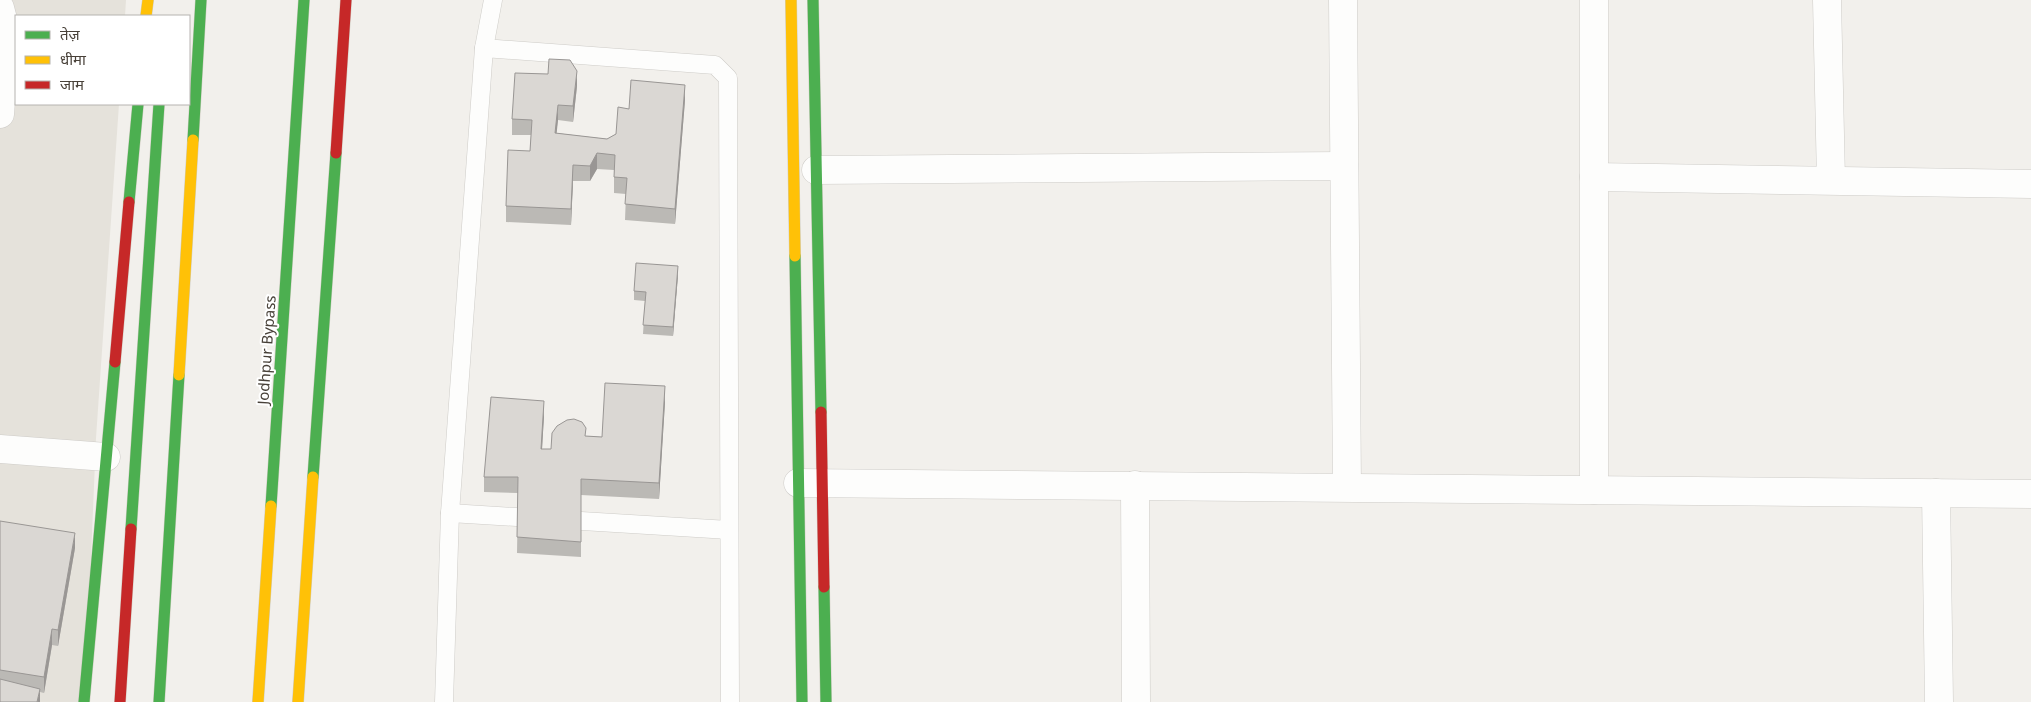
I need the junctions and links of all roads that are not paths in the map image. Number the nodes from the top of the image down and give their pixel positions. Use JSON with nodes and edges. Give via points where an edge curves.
{"nodes":[{"id":1,"x":148,"y":0,"type":"edge"},
{"id":2,"x":202,"y":0,"type":"edge"},
{"id":3,"x":304,"y":0,"type":"edge"},
{"id":4,"x":346,"y":0,"type":"edge"},
{"id":5,"x":493,"y":0,"type":"edge"},
{"id":6,"x":790,"y":0,"type":"edge"},
{"id":7,"x":813,"y":0,"type":"edge"},
{"id":8,"x":1343,"y":0,"type":"edge"},
{"id":9,"x":1594,"y":0,"type":"edge"},
{"id":10,"x":1827,"y":0,"type":"edge"},
{"id":11,"x":0,"y":8,"type":"edge"},
{"id":12,"x":146,"y":15,"type":"edge"},
{"id":13,"x":484,"y":48,"type":"junction"},
{"id":14,"x":138,"y":105,"type":"edge"},
{"id":15,"x":159,"y":105,"type":"edge"},
{"id":16,"x":0,"y":114,"type":"edge"},
{"id":17,"x":1344,"y":166,"type":"junction"},
{"id":18,"x":816,"y":170,"type":"junction"},
{"id":19,"x":1594,"y":177,"type":"junction"},
{"id":20,"x":1831,"y":180,"type":"junction"},
{"id":21,"x":2031,"y":184,"type":"edge"},
{"id":22,"x":0,"y":449,"type":"edge"},
{"id":23,"x":106,"y":456,"type":"junction"},
{"id":24,"x":810,"y":483,"type":"junction"},
{"id":25,"x":1134,"y":485,"type":"junction"},
{"id":26,"x":1347,"y":487,"type":"junction"},
{"id":27,"x":1594,"y":490,"type":"junction"},
{"id":28,"x":1936,"y":493,"type":"junction"},
{"id":29,"x":2031,"y":494,"type":"edge"},
{"id":30,"x":450,"y":513,"type":"junction"},
{"id":31,"x":729,"y":530,"type":"junction"},
{"id":32,"x":84,"y":702,"type":"edge"},
{"id":33,"x":120,"y":702,"type":"edge"},
{"id":34,"x":158,"y":702,"type":"edge"},
{"id":35,"x":258,"y":702,"type":"edge"},
{"id":36,"x":298,"y":702,"type":"edge"},
{"id":37,"x":444,"y":702,"type":"edge"},
{"id":38,"x":730,"y":702,"type":"edge"},
{"id":39,"x":802,"y":702,"type":"edge"},
{"id":40,"x":826,"y":702,"type":"edge"},
{"id":41,"x":1136,"y":702,"type":"edge"},
{"id":42,"x":1939,"y":702,"type":"edge"}],
"edges":[{"from":1,"to":12,"type":"main road"},
{"from":2,"to":34,"type":"main road"},
{"from":3,"to":35,"type":"main road","name":"Jodhpur Bypass"},
{"from":4,"to":36,"type":"main road"},
{"from":5,"to":13,"type":"lane"},
{"from":6,"to":24,"type":"main road"},
{"from":7,"to":18,"type":"main road"},
{"from":8,"to":17,"type":"street"},
{"from":9,"to":19,"type":"street"},
{"from":10,"to":20,"type":"street"},
{"from":11,"to":16,"type":"street","via":[[6,31]]},
{"from":13,"to":30,"type":"lane"},
{"from":13,"to":31,"type":"lane","via":[[714,65],[728,78]]},
{"from":14,"to":23,"type":"main road"},
{"from":15,"to":33,"type":"main road"},
{"from":17,"to":18,"type":"street"},
{"from":17,"to":26,"type":"street"},
{"from":18,"to":24,"type":"main road"},
{"from":19,"to":20,"type":"street"},
{"from":19,"to":27,"type":"street"},
{"from":20,"to":21,"type":"street"},
{"from":22,"to":23,"type":"street"},
{"from":23,"to":32,"type":"main road"},
{"from":24,"to":25,"type":"street"},
{"from":24,"to":39,"type":"main road"},
{"from":24,"to":40,"type":"main road"},
{"from":25,"to":26,"type":"street"},
{"from":25,"to":41,"type":"street"},
{"from":26,"to":27,"type":"street"},
{"from":27,"to":28,"type":"street"},
{"from":28,"to":29,"type":"street"},
{"from":28,"to":42,"type":"street"},
{"from":30,"to":31,"type":"lane"},
{"from":30,"to":37,"type":"lane"},
{"from":31,"to":38,"type":"lane"}]}
